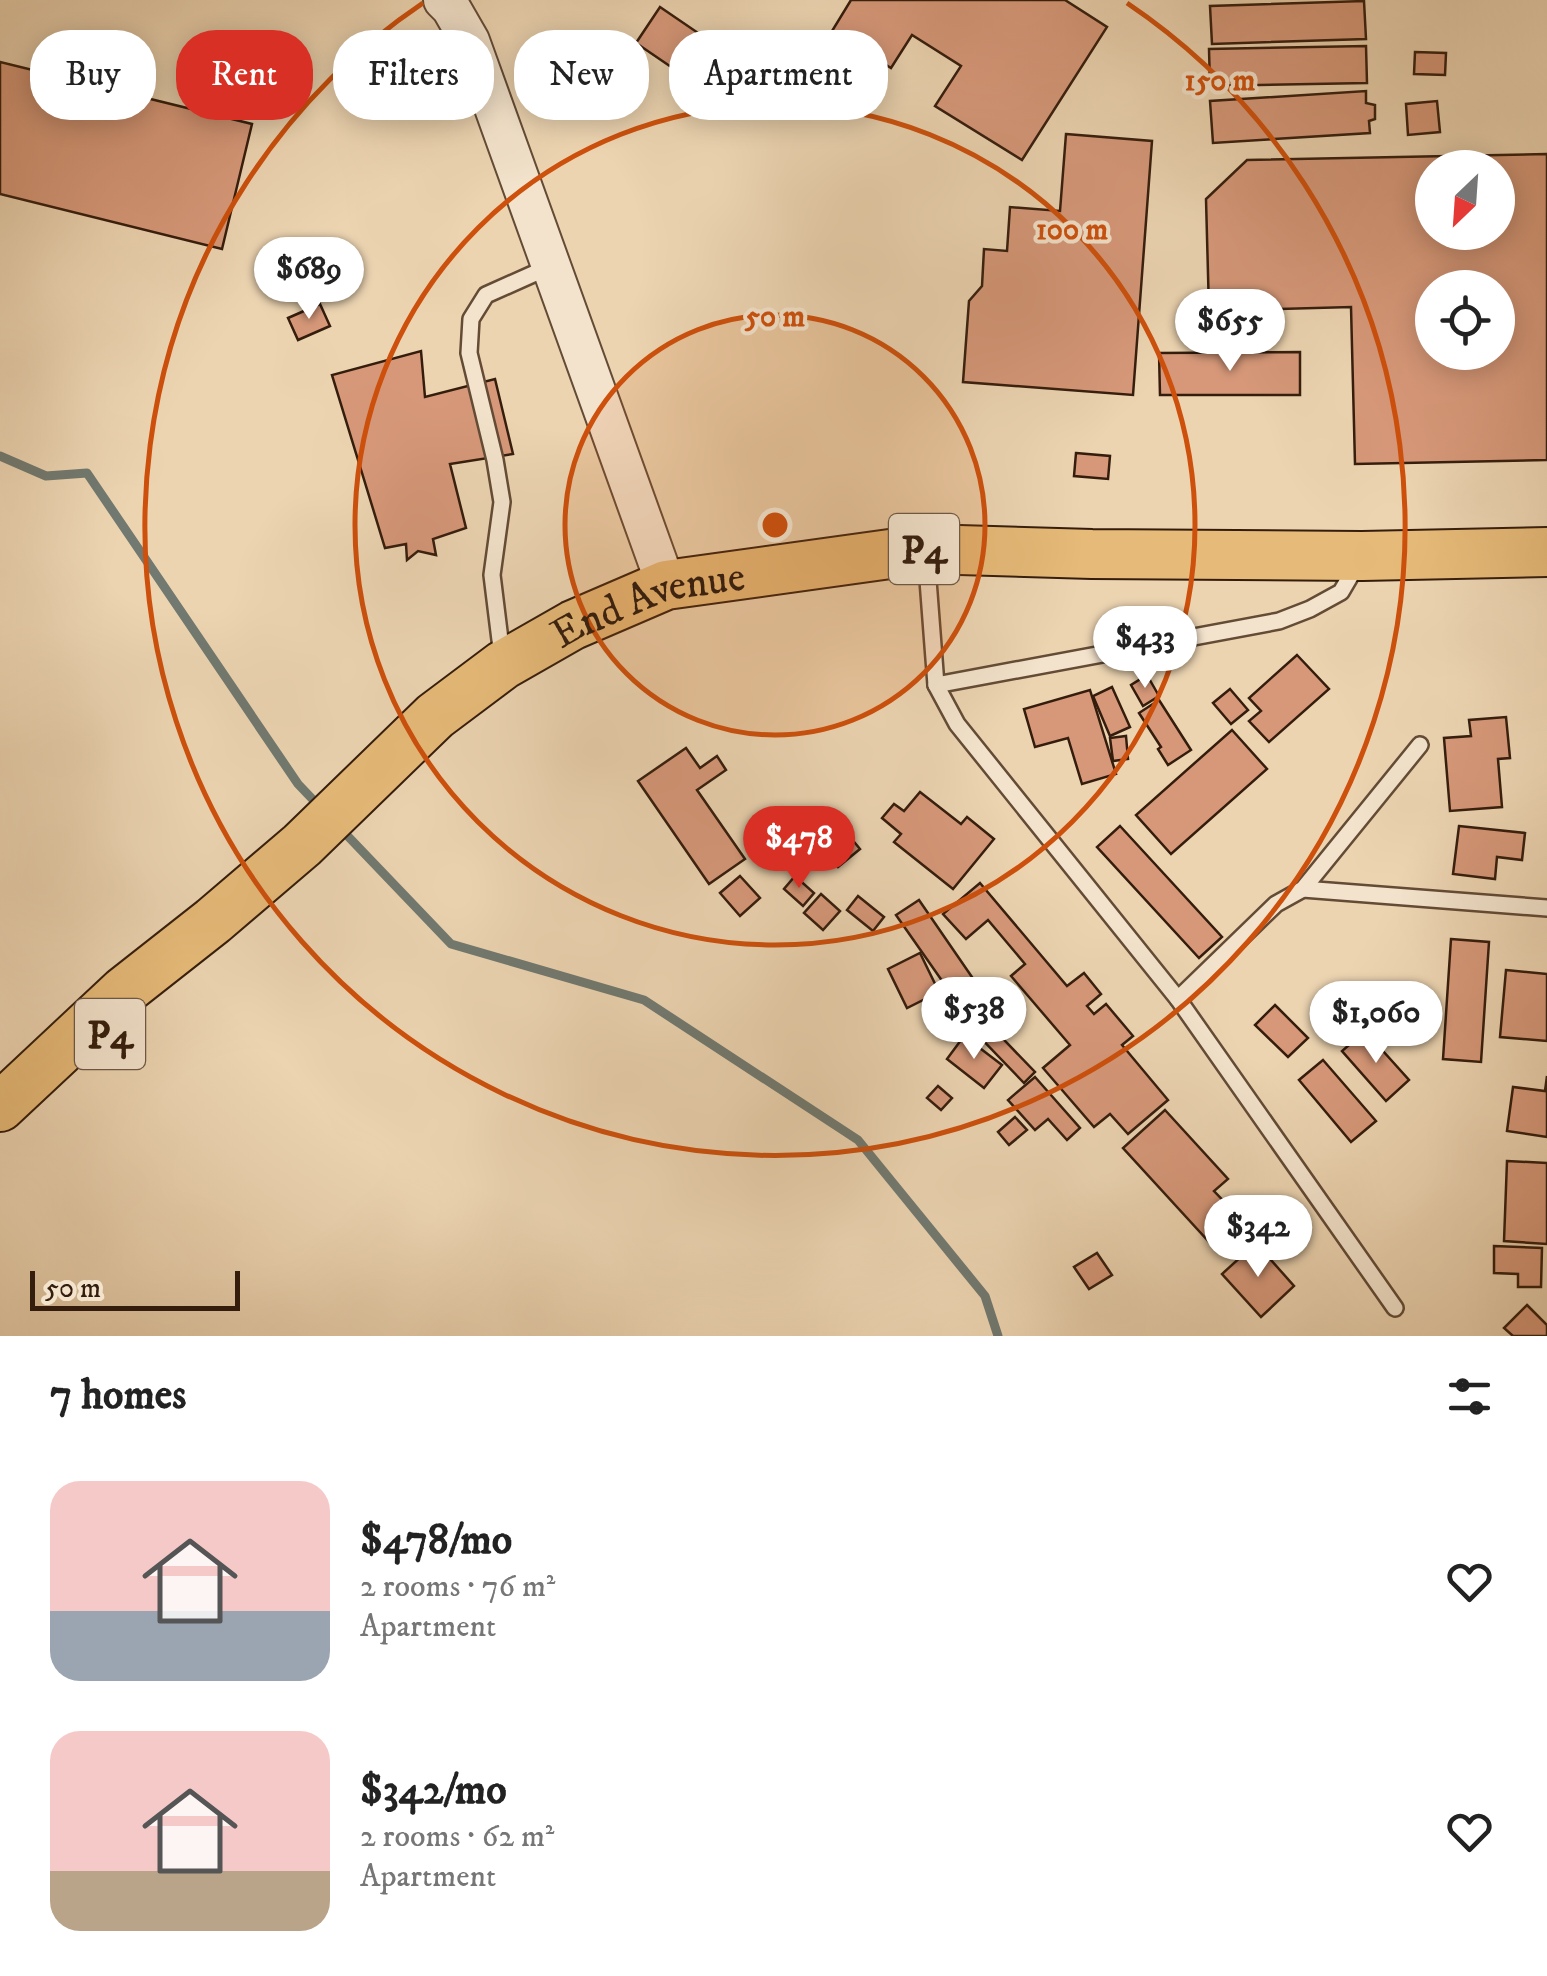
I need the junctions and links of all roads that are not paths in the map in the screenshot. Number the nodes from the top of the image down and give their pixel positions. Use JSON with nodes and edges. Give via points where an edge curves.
{"nodes":[{"id":1,"x":443,"y":0,"type":"edge"},
{"id":2,"x":551,"y":266,"type":"junction"},
{"id":3,"x":926,"y":549,"type":"junction"},
{"id":4,"x":1547,"y":552,"type":"edge"},
{"id":5,"x":1362,"y":556,"type":"junction"},
{"id":6,"x":666,"y":585,"type":"junction"},
{"id":7,"x":503,"y":665,"type":"junction"},
{"id":8,"x":936,"y":684,"type":"junction"},
{"id":9,"x":1420,"y":746,"type":"dead end"},
{"id":10,"x":1303,"y":888,"type":"junction"},
{"id":11,"x":1547,"y":908,"type":"edge"},
{"id":12,"x":213,"y":921,"type":"junction"},
{"id":13,"x":1178,"y":999,"type":"junction"},
{"id":14,"x":0,"y":1107,"type":"edge"},
{"id":15,"x":0,"y":1141,"type":"edge"},
{"id":16,"x":1395,"y":1308,"type":"dead end"}],
"edges":[{"from":1,"to":2,"type":"street","via":[[470,41]]},
{"from":2,"to":6,"type":"street"},
{"from":2,"to":7,"type":"lane","via":[[486,295],[471,319],[469,353],[502,502],[492,576]]},
{"from":3,"to":5,"type":"highway","name":"End Avenue","number":"P4"},
{"from":3,"to":6,"type":"highway","name":"End Avenue","number":"P4"},
{"from":3,"to":8,"type":"lane"},
{"from":4,"to":5,"type":"highway","name":"End Avenue","number":"P4"},
{"from":5,"to":8,"type":"lane","via":[[1341,592],[1278,622]]},
{"from":6,"to":7,"type":"highway","name":"End Avenue","number":"P4","via":[[573,625]]},
{"from":7,"to":12,"type":"highway","name":"End Avenue","number":"P4","via":[[435,716]]},
{"from":8,"to":13,"type":"lane","via":[[957,724]]},
{"from":9,"to":10,"type":"lane"},
{"from":10,"to":11,"type":"lane"},
{"from":10,"to":13,"type":"lane","via":[[1276,904]]},
{"from":12,"to":14,"type":"highway","name":"End Avenue","number":"P4","via":[[124,992]]},
{"from":12,"to":15,"type":"highway","name":"End Avenue","number":"P4","via":[[172,975]]},
{"from":13,"to":16,"type":"lane"}]}
